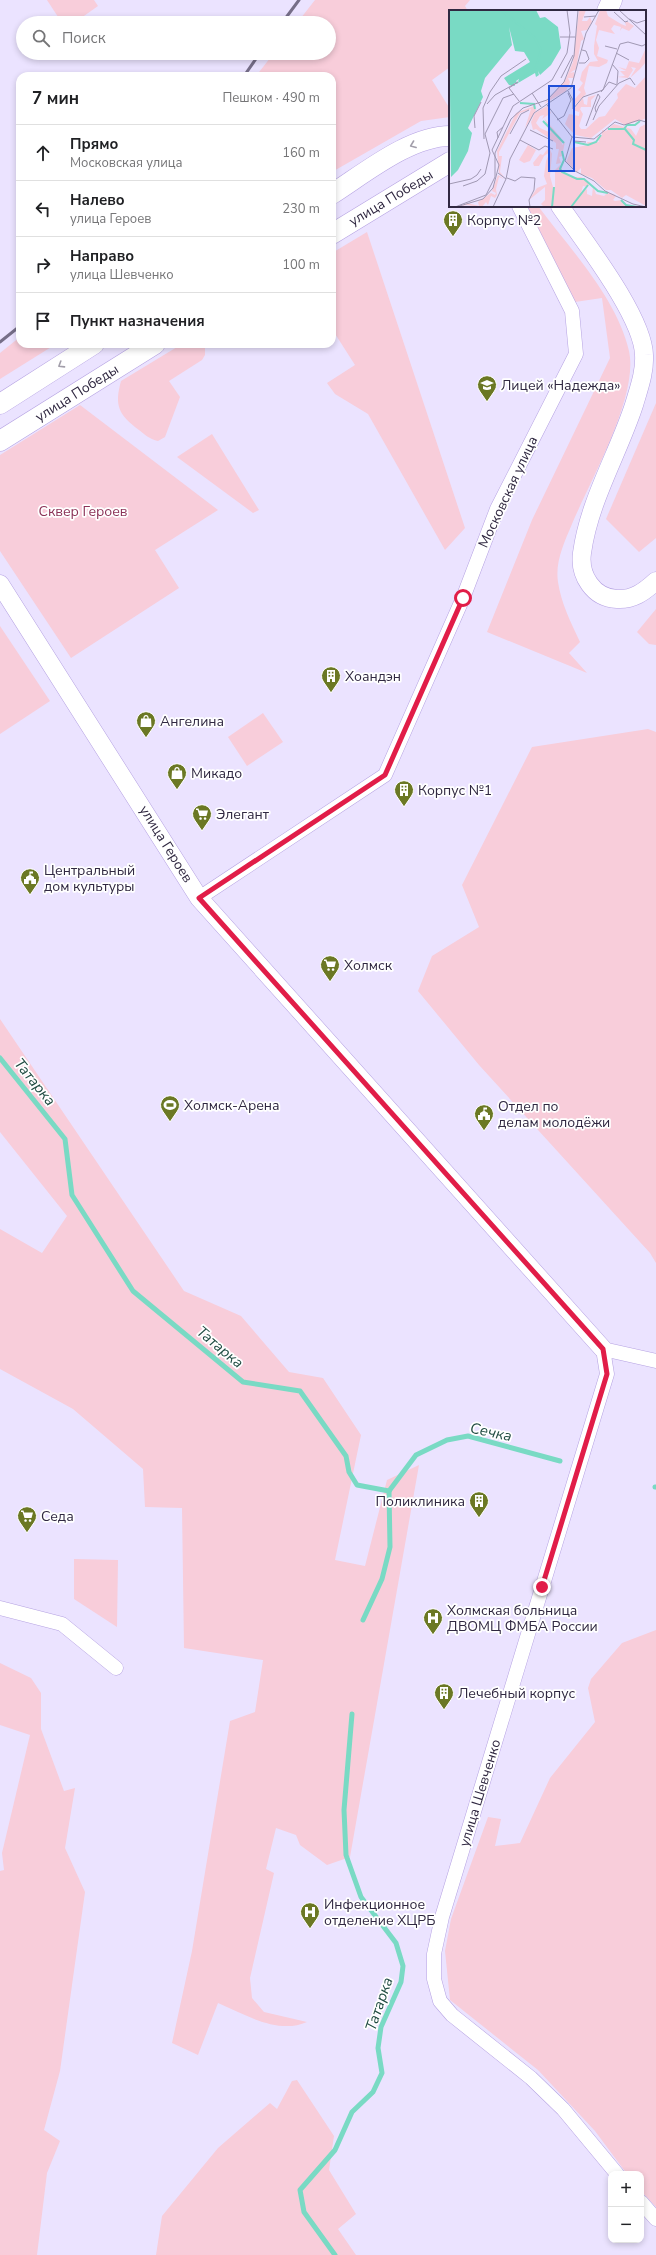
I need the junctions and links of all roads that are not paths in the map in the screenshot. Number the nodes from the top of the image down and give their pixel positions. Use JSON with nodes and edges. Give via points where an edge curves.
{"nodes":[{"id":1,"x":612,"y":0,"type":"edge"},
{"id":2,"x":607,"y":10,"type":"edge"},
{"id":3,"x":449,"y":136,"type":"edge"},
{"id":4,"x":449,"y":163,"type":"edge"},
{"id":5,"x":336,"y":191,"type":"edge"},
{"id":6,"x":520,"y":207,"type":"edge"},
{"id":7,"x":561,"y":207,"type":"edge"},
{"id":8,"x":336,"y":232,"type":"edge"},
{"id":9,"x":88,"y":348,"type":"edge"},
{"id":10,"x":149,"y":348,"type":"edge"},
{"id":11,"x":0,"y":404,"type":"edge"},
{"id":12,"x":0,"y":441,"type":"edge"},
{"id":13,"x":656,"y":581,"type":"edge"},
{"id":14,"x":0,"y":584,"type":"edge"},
{"id":15,"x":199,"y":898,"type":"junction"},
{"id":16,"x":603,"y":1349,"type":"junction"},
{"id":17,"x":656,"y":1361,"type":"edge"},
{"id":18,"x":0,"y":1608,"type":"edge"},
{"id":19,"x":116,"y":1668,"type":"dead end"},
{"id":20,"x":615,"y":2171,"type":"edge"},
{"id":21,"x":644,"y":2205,"type":"edge"},
{"id":22,"x":656,"y":2219,"type":"edge"}],
"edges":[{"from":1,"to":2,"type":"main road"},
{"from":3,"to":5,"type":"main road","one_way":true,"via":[[438,136],[408,146]]},
{"from":4,"to":8,"type":"main road","name":"улица Победы"},
{"from":6,"to":15,"type":"street","name":"Московская улица","via":[[572,311],[576,354],[497,509],[463,598],[385,775]]},
{"from":7,"to":13,"type":"street","via":[[624,300],[637,327],[644,353],[643,376],[631,413],[588,522],[581,554],[582,573],[592,589],[608,599],[628,600],[645,591]]},
{"from":9,"to":11,"type":"main road","one_way":true},
{"from":10,"to":12,"type":"main road","name":"улица Победы"},
{"from":14,"to":15,"type":"street","name":"улица Героев"},
{"from":15,"to":16,"type":"street","name":"улица Героев"},
{"from":16,"to":17,"type":"street"},
{"from":16,"to":20,"type":"street","name":"улица Шевченко","via":[[607,1374],[442,1917],[434,1954],[434,1979],[440,2001],[452,2015],[531,2078],[563,2109]]},
{"from":18,"to":19,"type":"street","via":[[62,1624]]},
{"from":21,"to":22,"type":"street"}]}
